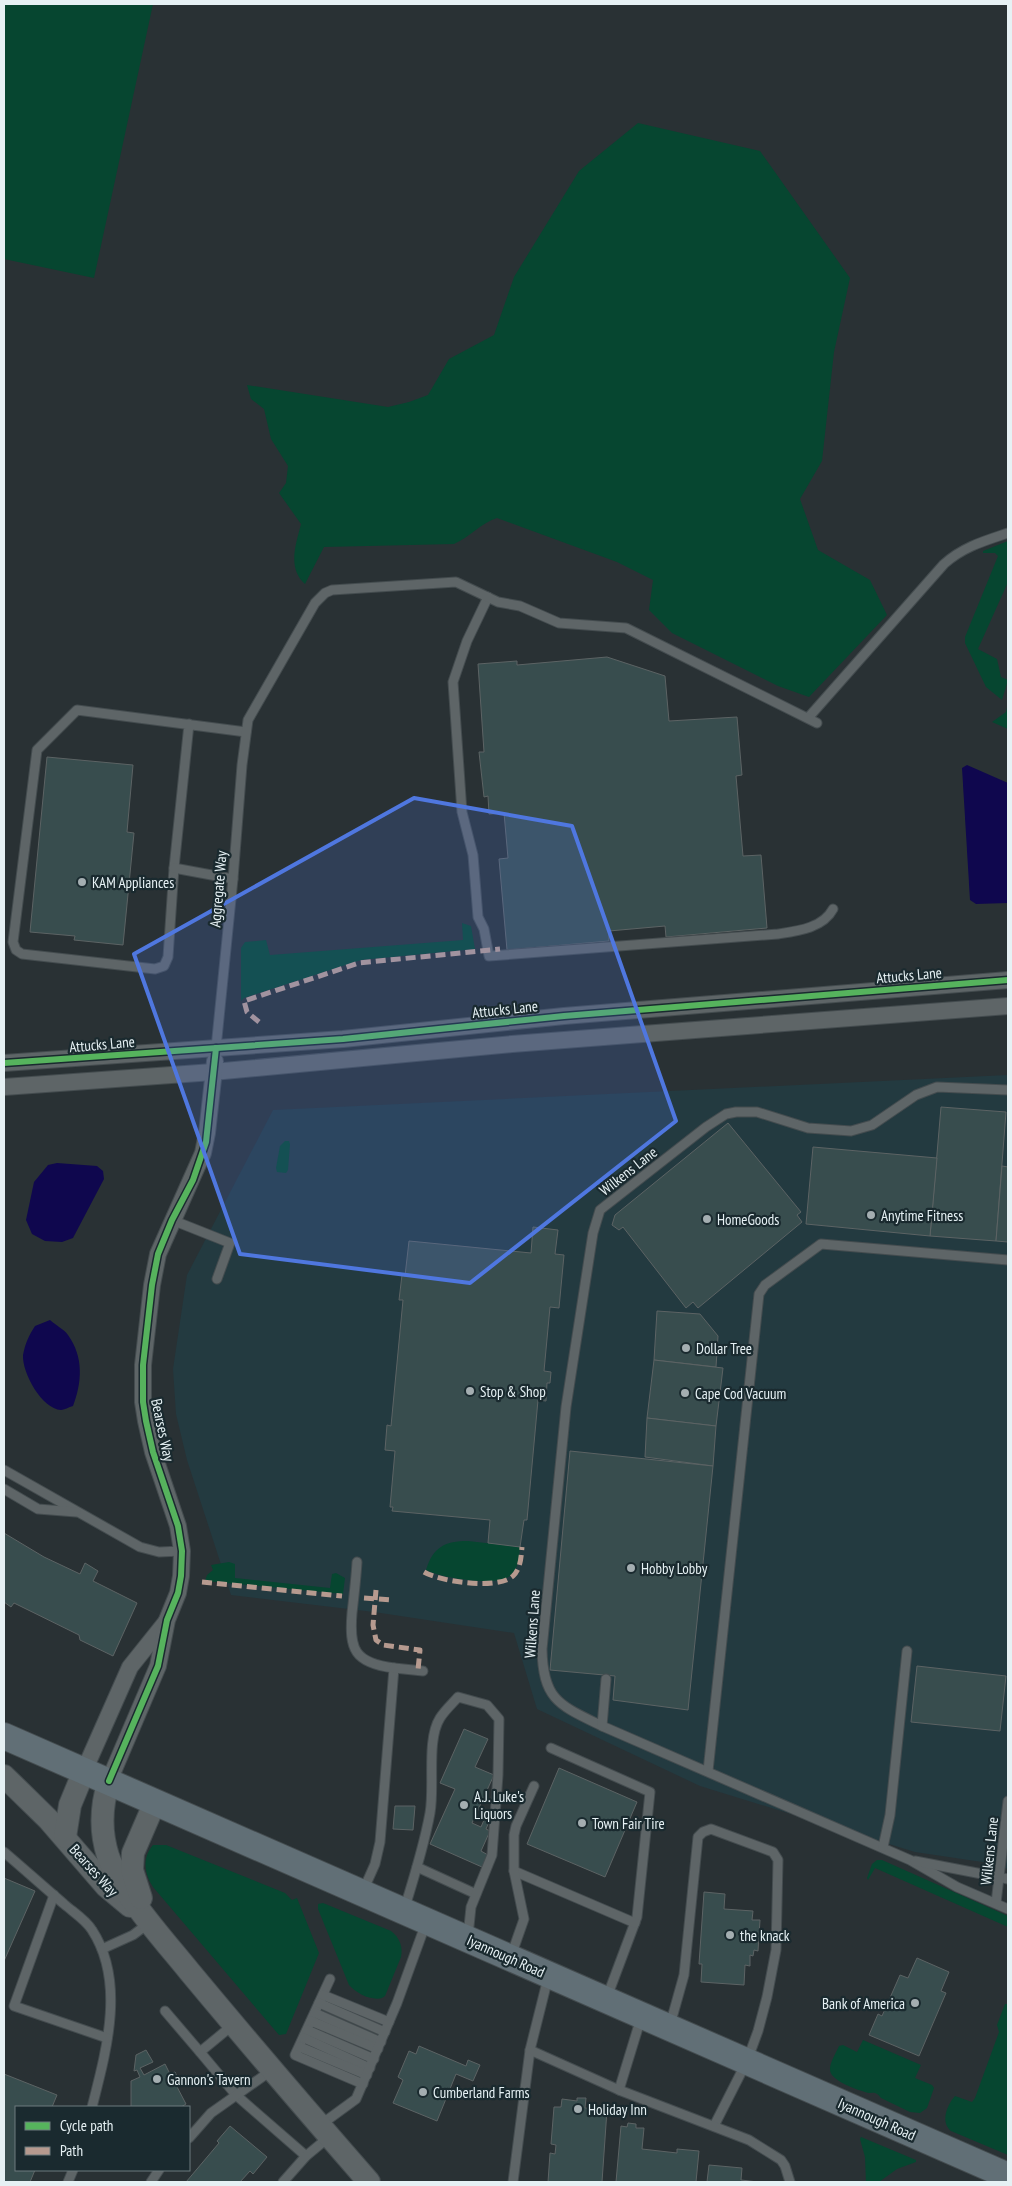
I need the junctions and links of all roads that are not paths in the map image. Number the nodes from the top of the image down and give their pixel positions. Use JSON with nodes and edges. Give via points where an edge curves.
{"nodes":[{"id":1,"x":1008,"y":533,"type":"edge"},
{"id":2,"x":488,"y":597,"type":"junction"},
{"id":3,"x":808,"y":718,"type":"junction"},
{"id":4,"x":817,"y":723,"type":"dead end"},
{"id":5,"x":189,"y":724,"type":"junction"},
{"id":6,"x":246,"y":732,"type":"junction"},
{"id":7,"x":174,"y":868,"type":"junction"},
{"id":8,"x":234,"y":879,"type":"junction"},
{"id":9,"x":833,"y":909,"type":"dead end"},
{"id":10,"x":1008,"y":980,"type":"edge"},
{"id":11,"x":1008,"y":1006,"type":"edge"},
{"id":12,"x":216,"y":1048,"type":"junction"},
{"id":13,"x":4,"y":1063,"type":"edge"},
{"id":14,"x":214,"y":1072,"type":"junction"},
{"id":15,"x":4,"y":1087,"type":"edge"},
{"id":16,"x":1008,"y":1090,"type":"edge"},
{"id":17,"x":172,"y":1220,"type":"junction"},
{"id":18,"x":1008,"y":1260,"type":"edge"},
{"id":19,"x":217,"y":1278,"type":"dead end"},
{"id":20,"x":4,"y":1470,"type":"edge"},
{"id":21,"x":4,"y":1489,"type":"edge"},
{"id":22,"x":79,"y":1512,"type":"junction"},
{"id":23,"x":182,"y":1551,"type":"junction"},
{"id":24,"x":357,"y":1562,"type":"dead end"},
{"id":25,"x":168,"y":1620,"type":"junction"},
{"id":26,"x":906,"y":1651,"type":"dead end"},
{"id":27,"x":394,"y":1668,"type":"junction"},
{"id":28,"x":423,"y":1671,"type":"dead end"},
{"id":29,"x":606,"y":1679,"type":"dead end"},
{"id":30,"x":602,"y":1726,"type":"junction"},
{"id":31,"x":4,"y":1736,"type":"edge"},
{"id":32,"x":551,"y":1748,"type":"dead end"},
{"id":33,"x":84,"y":1771,"type":"junction"},
{"id":34,"x":708,"y":1771,"type":"junction"},
{"id":35,"x":4,"y":1776,"type":"edge"},
{"id":36,"x":109,"y":1781,"type":"junction"},
{"id":37,"x":534,"y":1786,"type":"dead end"},
{"id":38,"x":1008,"y":1801,"type":"edge"},
{"id":39,"x":156,"y":1802,"type":"junction"},
{"id":40,"x":65,"y":1837,"type":"junction"},
{"id":41,"x":883,"y":1848,"type":"junction"},
{"id":42,"x":4,"y":1852,"type":"edge"},
{"id":43,"x":910,"y":1860,"type":"junction"},
{"id":44,"x":417,"y":1867,"type":"junction"},
{"id":45,"x":514,"y":1871,"type":"junction"},
{"id":46,"x":1004,"y":1878,"type":"edge"},
{"id":47,"x":362,"y":1894,"type":"junction"},
{"id":48,"x":476,"y":1894,"type":"junction"},
{"id":49,"x":54,"y":1895,"type":"junction"},
{"id":50,"x":996,"y":1904,"type":"junction"},
{"id":51,"x":1008,"y":1908,"type":"edge"},
{"id":52,"x":403,"y":1911,"type":"junction"},
{"id":53,"x":427,"y":1921,"type":"junction"},
{"id":54,"x":149,"y":1923,"type":"junction"},
{"id":55,"x":635,"y":1924,"type":"junction"},
{"id":56,"x":467,"y":1939,"type":"junction"},
{"id":57,"x":102,"y":1949,"type":"junction"},
{"id":58,"x":510,"y":1958,"type":"junction"},
{"id":59,"x":549,"y":1975,"type":"junction"},
{"id":60,"x":330,"y":1980,"type":"dead end"},
{"id":61,"x":321,"y":1999,"type":"junction"},
{"id":62,"x":606,"y":1999,"type":"junction"},
{"id":63,"x":165,"y":2011,"type":"dead end"},
{"id":64,"x":641,"y":2015,"type":"junction"},
{"id":65,"x":313,"y":2017,"type":"junction"},
{"id":66,"x":389,"y":2022,"type":"junction"},
{"id":67,"x":234,"y":2024,"type":"junction"},
{"id":68,"x":670,"y":2028,"type":"junction"},
{"id":69,"x":385,"y":2032,"type":"junction"},
{"id":70,"x":306,"y":2034,"type":"junction"},
{"id":71,"x":107,"y":2038,"type":"junction"},
{"id":72,"x":379,"y":2046,"type":"junction"},
{"id":73,"x":300,"y":2047,"type":"junction"},
{"id":74,"x":530,"y":2050,"type":"junction"},
{"id":75,"x":200,"y":2052,"type":"junction"},
{"id":76,"x":374,"y":2059,"type":"junction"},
{"id":77,"x":747,"y":2062,"type":"junction"},
{"id":78,"x":272,"y":2070,"type":"junction"},
{"id":79,"x":368,"y":2072,"type":"junction"},
{"id":80,"x":363,"y":2084,"type":"junction"},
{"id":81,"x":619,"y":2090,"type":"junction"},
{"id":82,"x":236,"y":2095,"type":"junction"},
{"id":83,"x":92,"y":2106,"type":"edge"},
{"id":84,"x":714,"y":2126,"type":"junction"},
{"id":85,"x":324,"y":2132,"type":"junction"},
{"id":86,"x":190,"y":2137,"type":"edge"},
{"id":87,"x":306,"y":2156,"type":"junction"},
{"id":88,"x":158,"y":2171,"type":"edge"},
{"id":89,"x":1008,"y":2176,"type":"edge"},
{"id":90,"x":151,"y":2182,"type":"edge"},
{"id":91,"x":283,"y":2182,"type":"edge"},
{"id":92,"x":369,"y":2182,"type":"edge"},
{"id":93,"x":513,"y":2182,"type":"edge"},
{"id":94,"x":790,"y":2182,"type":"edge"}],
"edges":[{"from":1,"to":3,"type":"lane","via":[[972,545],[944,564]]},
{"from":2,"to":3,"type":"lane","via":[[520,606],[559,623],[626,628]]},
{"from":2,"to":6,"type":"lane","name":"Aggregate Way","via":[[451,581],[325,593],[315,603],[257,702]]},
{"from":2,"to":9,"type":"lane","via":[[452,682],[462,812],[473,855],[478,917],[484,929],[489,956],[778,934],[819,923]]},
{"from":3,"to":4,"type":"lane"},
{"from":5,"to":6,"type":"lane"},
{"from":5,"to":7,"type":"lane"},
{"from":5,"to":7,"type":"lane","via":[[77,710],[37,750],[13,942],[16,950],[22,954],[155,969],[164,966],[168,957]]},
{"from":6,"to":8,"type":"lane","name":"Aggregate Way"},
{"from":7,"to":8,"type":"lane"},
{"from":8,"to":12,"type":"lane","name":"Aggregate Way"},
{"from":10,"to":12,"type":"street","name":"Attucks Lane"},
{"from":11,"to":14,"type":"street","via":[[502,1045]]},
{"from":12,"to":13,"type":"street","name":"Attucks Lane"},
{"from":12,"to":14,"type":"street","name":"Bearses Way"},
{"from":14,"to":15,"type":"street"},
{"from":14,"to":17,"type":"street","name":"Bearses Way","via":[[203,1153]]},
{"from":16,"to":30,"type":"lane","name":"Wilkens Lane","via":[[937,1087],[916,1095],[872,1125],[851,1131],[808,1128],[757,1112],[726,1114],[600,1210],[593,1233],[566,1407],[542,1649],[544,1678],[556,1699],[571,1711]]},
{"from":17,"to":19,"type":"lane","via":[[230,1243]]},
{"from":17,"to":23,"type":"street","name":"Bearses Way","via":[[158,1254],[152,1285],[143,1393],[149,1437],[178,1526]]},
{"from":18,"to":34,"type":"lane","via":[[821,1244],[765,1285],[759,1294]]},
{"from":20,"to":22,"type":"lane"},
{"from":21,"to":22,"type":"lane","via":[[38,1509]]},
{"from":22,"to":23,"type":"lane","via":[[149,1550]]},
{"from":23,"to":25,"type":"street","name":"Bearses Way","via":[[178,1593]]},
{"from":24,"to":27,"type":"lane","via":[[351,1641],[358,1654],[368,1662]]},
{"from":25,"to":33,"type":"street","name":"Bearses Way","via":[[130,1667]]},
{"from":25,"to":36,"type":"street","name":"Bearses Way","via":[[158,1666]]},
{"from":26,"to":41,"type":"lane","via":[[890,1815]]},
{"from":27,"to":28,"type":"lane"},
{"from":27,"to":47,"type":"lane","via":[[380,1842]]},
{"from":29,"to":30,"type":"lane"},
{"from":30,"to":34,"type":"lane","name":"Wilkens Lane"},
{"from":31,"to":33,"type":"main road","name":"Iyannough Road"},
{"from":32,"to":55,"type":"lane","via":[[650,1792]]},
{"from":33,"to":36,"type":"main road","name":"Iyannough Road"},
{"from":33,"to":40,"type":"main road","name":"Bearses Way","via":[[69,1810]]},
{"from":34,"to":41,"type":"lane","name":"Wilkens Lane"},
{"from":35,"to":40,"type":"main road"},
{"from":36,"to":39,"type":"main road","name":"Iyannough Road"},
{"from":36,"to":54,"type":"main road","name":"Bearses Way","via":[[102,1812],[107,1852],[120,1879]]},
{"from":37,"to":45,"type":"lane","via":[[516,1826]]},
{"from":38,"to":46,"type":"lane","name":"Wilkens Lane"},
{"from":39,"to":47,"type":"main road","name":"Iyannough Road"},
{"from":39,"to":54,"type":"main road","via":[[132,1862]]},
{"from":40,"to":54,"type":"main road","name":"Bearses Way","via":[[106,1886]]},
{"from":41,"to":43,"type":"lane","name":"Wilkens Lane"},
{"from":42,"to":49,"type":"lane"},
{"from":43,"to":46,"type":"lane"},
{"from":43,"to":50,"type":"lane","via":[[957,1887]]},
{"from":44,"to":48,"type":"lane"},
{"from":44,"to":48,"type":"lane","via":[[430,1812],[431,1756],[436,1726],[458,1697],[487,1705],[499,1718],[495,1826],[492,1855]]},
{"from":44,"to":52,"type":"lane"},
{"from":45,"to":55,"type":"lane"},
{"from":45,"to":58,"type":"lane","via":[[524,1919]]},
{"from":46,"to":50,"type":"lane","name":"Wilkens Lane"},
{"from":47,"to":52,"type":"main road","name":"Iyannough Road"},
{"from":48,"to":56,"type":"lane"},
{"from":49,"to":57,"type":"lane","via":[[91,1928]]},
{"from":49,"to":71,"type":"lane","via":[[14,2006]]},
{"from":50,"to":51,"type":"lane"},
{"from":52,"to":53,"type":"main road","name":"Iyannough Road"},
{"from":53,"to":56,"type":"main road","name":"Iyannough Road"},
{"from":53,"to":66,"type":"lane"},
{"from":54,"to":57,"type":"lane","via":[[133,1935]]},
{"from":54,"to":67,"type":"main road","name":"Bearses Way"},
{"from":55,"to":62,"type":"lane"},
{"from":56,"to":58,"type":"main road","name":"Iyannough Road"},
{"from":57,"to":71,"type":"lane","via":[[109,1977]]},
{"from":58,"to":59,"type":"main road","name":"Iyannough Road"},
{"from":59,"to":62,"type":"main road","name":"Iyannough Road"},
{"from":59,"to":74,"type":"lane"},
{"from":60,"to":61,"type":"lane"},
{"from":61,"to":65,"type":"lane"},
{"from":61,"to":66,"type":"lane"},
{"from":61,"to":69,"type":"lane"},
{"from":62,"to":64,"type":"main road","name":"Iyannough Road"},
{"from":63,"to":75,"type":"lane"},
{"from":64,"to":68,"type":"main road","name":"Iyannough Road"},
{"from":64,"to":81,"type":"lane"},
{"from":65,"to":70,"type":"lane"},
{"from":65,"to":72,"type":"lane"},
{"from":66,"to":69,"type":"lane"},
{"from":67,"to":75,"type":"lane"},
{"from":67,"to":78,"type":"main road","name":"Bearses Way"},
{"from":68,"to":77,"type":"main road","name":"Iyannough Road"},
{"from":68,"to":77,"type":"lane","via":[[684,1974],[698,1837],[711,1829],[773,1852],[778,1860],[776,1950],[767,1997]]},
{"from":69,"to":72,"type":"lane"},
{"from":70,"to":73,"type":"lane"},
{"from":70,"to":76,"type":"lane"},
{"from":70,"to":79,"type":"lane"},
{"from":71,"to":83,"type":"lane"},
{"from":72,"to":76,"type":"lane"},
{"from":73,"to":79,"type":"lane"},
{"from":73,"to":80,"type":"lane","via":[[295,2055]]},
{"from":74,"to":81,"type":"lane"},
{"from":74,"to":93,"type":"lane"},
{"from":75,"to":82,"type":"lane"},
{"from":76,"to":79,"type":"lane"},
{"from":77,"to":84,"type":"lane"},
{"from":77,"to":89,"type":"main road","name":"Iyannough Road"},
{"from":78,"to":82,"type":"lane"},
{"from":78,"to":85,"type":"main road","name":"Bearses Way"},
{"from":79,"to":80,"type":"lane"},
{"from":80,"to":85,"type":"lane","via":[[351,2104]]},
{"from":81,"to":84,"type":"lane"},
{"from":82,"to":86,"type":"lane","via":[[211,2114]]},
{"from":82,"to":87,"type":"lane"},
{"from":84,"to":94,"type":"lane","via":[[749,2140],[776,2157],[785,2166]]},
{"from":85,"to":87,"type":"lane"},
{"from":85,"to":92,"type":"main road","name":"Bearses Way"},
{"from":87,"to":91,"type":"lane"},
{"from":88,"to":90,"type":"lane"}]}
